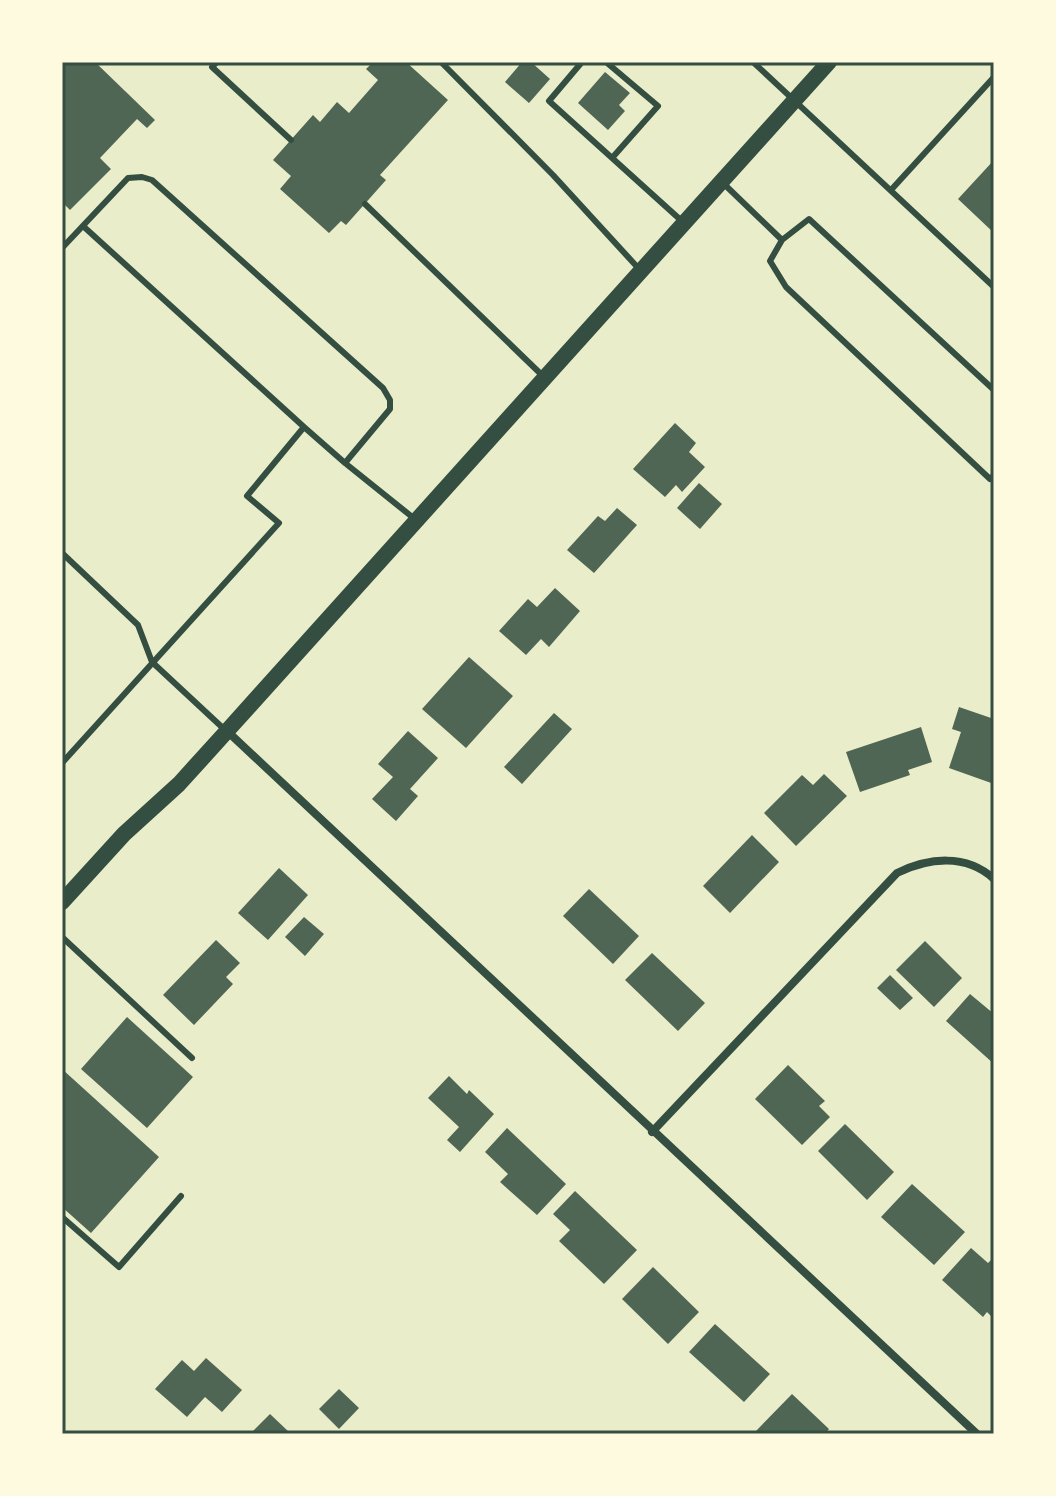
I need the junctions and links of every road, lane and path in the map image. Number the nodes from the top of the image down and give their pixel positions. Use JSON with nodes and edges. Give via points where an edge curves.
{"nodes":[{"id":1,"x":217,"y":62,"type":"edge"},
{"id":2,"x":441,"y":62,"type":"edge"},
{"id":3,"x":582,"y":62,"type":"edge"},
{"id":4,"x":606,"y":62,"type":"edge"},
{"id":5,"x":688,"y":62,"type":"edge"},
{"id":6,"x":698,"y":62,"type":"edge"},
{"id":7,"x":753,"y":62,"type":"edge"},
{"id":8,"x":829,"y":62,"type":"edge"},
{"id":9,"x":994,"y":77,"type":"edge"},
{"id":10,"x":794,"y":100,"type":"junction"},
{"id":11,"x":291,"y":140,"type":"dead end"},
{"id":12,"x":612,"y":158,"type":"junction"},
{"id":13,"x":721,"y":181,"type":"junction"},
{"id":14,"x":891,"y":190,"type":"junction"},
{"id":15,"x":365,"y":204,"type":"dead end"},
{"id":16,"x":684,"y":223,"type":"junction"},
{"id":17,"x":83,"y":226,"type":"junction"},
{"id":18,"x":782,"y":240,"type":"junction"},
{"id":19,"x":62,"y":248,"type":"edge"},
{"id":20,"x":641,"y":271,"type":"junction"},
{"id":21,"x":994,"y":287,"type":"edge"},
{"id":22,"x":545,"y":378,"type":"junction"},
{"id":23,"x":994,"y":390,"type":"edge"},
{"id":24,"x":304,"y":427,"type":"junction"},
{"id":25,"x":345,"y":463,"type":"junction"},
{"id":26,"x":994,"y":475,"type":"edge"},
{"id":27,"x":416,"y":520,"type":"junction"},
{"id":28,"x":62,"y":553,"type":"edge"},
{"id":29,"x":152,"y":662,"type":"junction"},
{"id":30,"x":227,"y":731,"type":"junction"},
{"id":31,"x":62,"y":763,"type":"edge"},
{"id":32,"x":994,"y":879,"type":"edge"},
{"id":33,"x":62,"y":902,"type":"edge"},
{"id":34,"x":62,"y":937,"type":"edge"},
{"id":35,"x":192,"y":1058,"type":"dead end"},
{"id":36,"x":652,"y":1132,"type":"junction"},
{"id":37,"x":181,"y":1196,"type":"dead end"},
{"id":38,"x":62,"y":1217,"type":"edge"},
{"id":39,"x":977,"y":1434,"type":"edge"}],
"edges":[{"from":1,"to":11,"type":"lane","via":[[212,67]]},
{"from":2,"to":20,"type":"lane"},
{"from":3,"to":12,"type":"lane","via":[[549,101]]},
{"from":4,"to":12,"type":"lane","via":[[658,106]]},
{"from":5,"to":6,"type":"lane"},
{"from":7,"to":10,"type":"lane"},
{"from":8,"to":10,"type":"main road"},
{"from":9,"to":14,"type":"lane"},
{"from":10,"to":13,"type":"main road"},
{"from":10,"to":14,"type":"lane"},
{"from":12,"to":16,"type":"lane"},
{"from":13,"to":16,"type":"main road"},
{"from":13,"to":18,"type":"lane"},
{"from":14,"to":21,"type":"lane"},
{"from":15,"to":22,"type":"lane"},
{"from":16,"to":20,"type":"main road"},
{"from":17,"to":19,"type":"lane"},
{"from":17,"to":24,"type":"lane"},
{"from":17,"to":25,"type":"lane","via":[[128,178],[152,180],[376,382],[390,400],[390,409]]},
{"from":18,"to":23,"type":"lane","via":[[809,219]]},
{"from":18,"to":26,"type":"lane","via":[[770,261],[786,287],[990,479]]},
{"from":20,"to":22,"type":"main road"},
{"from":22,"to":27,"type":"main road"},
{"from":24,"to":25,"type":"lane"},
{"from":24,"to":29,"type":"lane","via":[[247,496],[279,523]]},
{"from":25,"to":27,"type":"lane"},
{"from":27,"to":30,"type":"main road"},
{"from":28,"to":29,"type":"lane","via":[[138,625]]},
{"from":29,"to":30,"type":"lane"},
{"from":29,"to":31,"type":"lane"},
{"from":30,"to":33,"type":"main road"},
{"from":30,"to":36,"type":"street"},
{"from":32,"to":36,"type":"street","via":[[972,865],[943,859],[897,873]]},
{"from":34,"to":35,"type":"lane"},
{"from":36,"to":39,"type":"street"},
{"from":37,"to":38,"type":"lane","via":[[119,1267]]}]}
